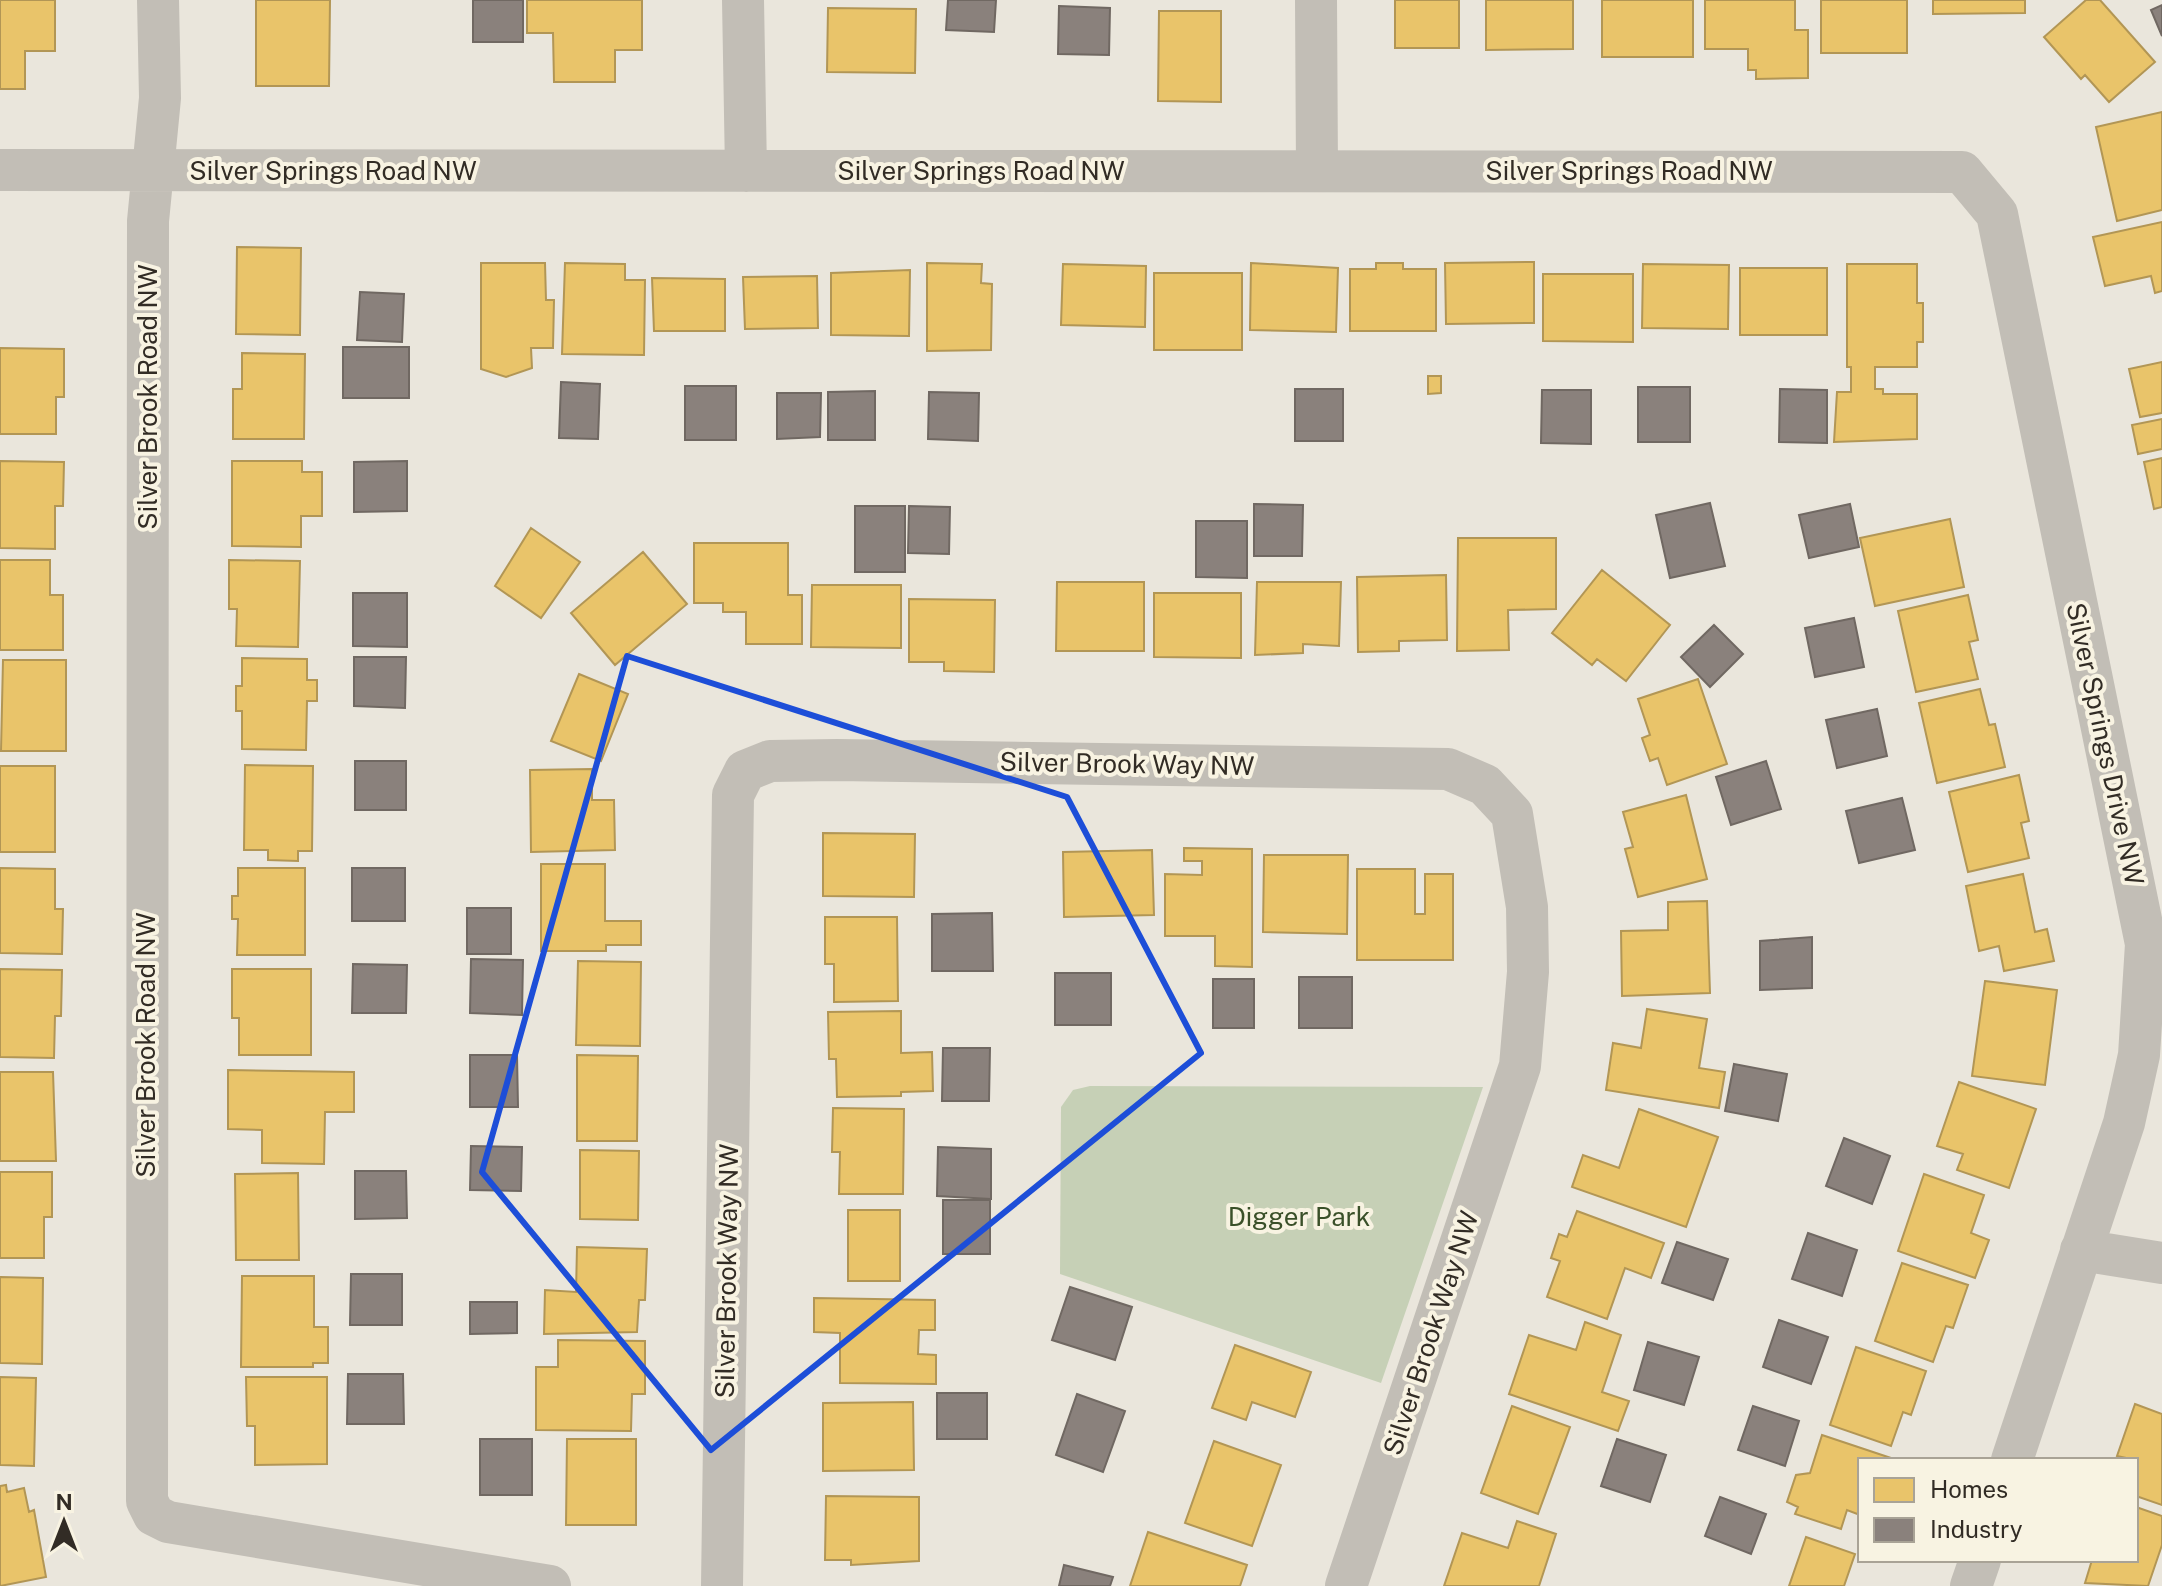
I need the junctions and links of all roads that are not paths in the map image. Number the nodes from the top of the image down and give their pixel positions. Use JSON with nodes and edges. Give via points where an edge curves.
{"nodes":[{"id":1,"x":158,"y":0,"type":"edge"},
{"id":2,"x":743,"y":0,"type":"edge"},
{"id":3,"x":1316,"y":0,"type":"edge"},
{"id":4,"x":0,"y":170,"type":"edge"},
{"id":5,"x":746,"y":171,"type":"junction"},
{"id":6,"x":1317,"y":171,"type":"junction"},
{"id":7,"x":153,"y":172,"type":"junction"},
{"id":8,"x":1962,"y":172,"type":"joint"},
{"id":9,"x":2081,"y":1250,"type":"junction"},
{"id":10,"x":2162,"y":1263,"type":"edge"},
{"id":11,"x":2013,"y":1458,"type":"edge"},
{"id":12,"x":1979,"y":1562,"type":"edge"},
{"id":13,"x":550,"y":1586,"type":"edge"},
{"id":14,"x":722,"y":1586,"type":"edge"},
{"id":15,"x":1346,"y":1586,"type":"edge"},
{"id":16,"x":1971,"y":1586,"type":"edge"}],
"edges":[{"from":1,"to":7,"type":"street","name":"Silver Brook Road NW","via":[[160,98]]},
{"from":2,"to":5,"type":"street"},
{"from":3,"to":6,"type":"street"},
{"from":4,"to":7,"type":"street","name":"Silver Springs Road NW"},
{"from":5,"to":6,"type":"street","name":"Silver Springs Road NW"},
{"from":5,"to":7,"type":"street","name":"Silver Springs Road NW"},
{"from":6,"to":8,"type":"street","name":"Silver Springs Road NW"},
{"from":7,"to":13,"type":"street","name":"Silver Brook Road NW","via":[[148,221],[147,1501],[154,1515],[168,1522]]},
{"from":8,"to":9,"type":"street","name":"Silver Springs Drive NW","via":[[1997,214],[2146,944],[2139,1055],[2124,1123]]},
{"from":9,"to":10,"type":"street"},
{"from":9,"to":11,"type":"street","name":"Silver Springs Drive NW"},
{"from":12,"to":16,"type":"street"},
{"from":14,"to":15,"type":"street","name":"Silver Brook Way NW","via":[[733,795],[745,771],[770,761],[837,760],[1448,769],[1485,785],[1512,814],[1527,907],[1520,1066]]}]}
